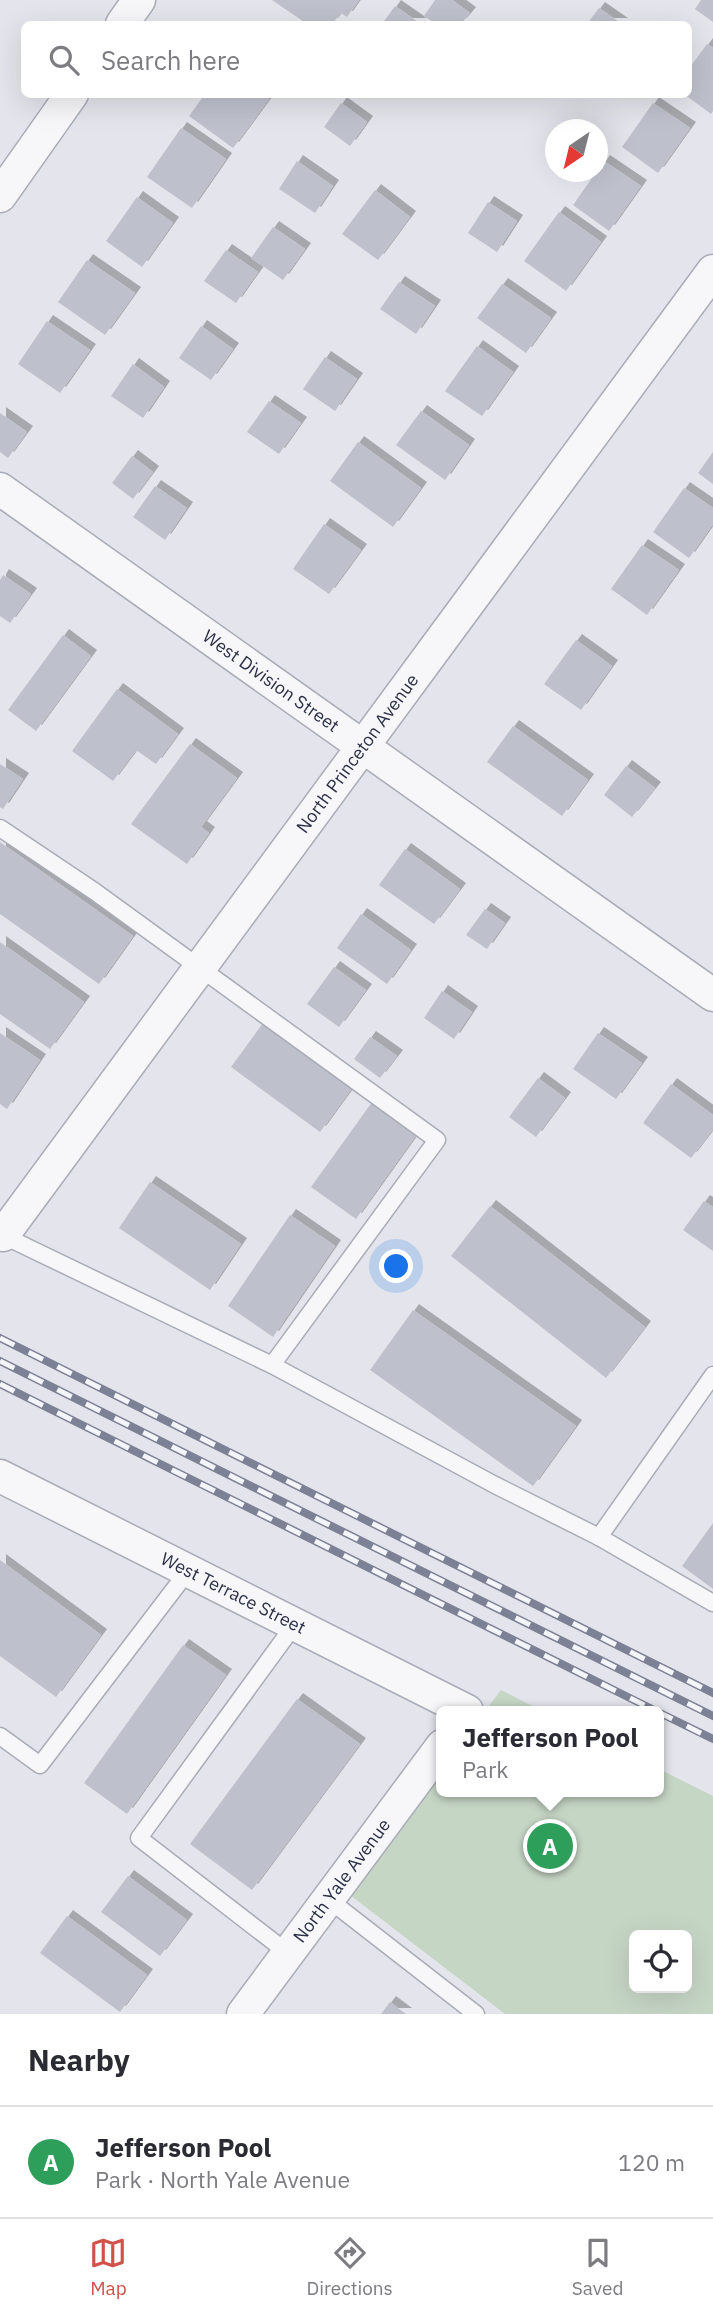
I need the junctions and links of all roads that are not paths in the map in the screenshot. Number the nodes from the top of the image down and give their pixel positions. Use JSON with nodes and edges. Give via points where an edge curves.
{"nodes":[{"id":1,"x":139,"y":0,"type":"edge"},
{"id":2,"x":124,"y":21,"type":"edge"},
{"id":3,"x":69,"y":98,"type":"edge"},
{"id":4,"x":0,"y":196,"type":"edge"},
{"id":5,"x":713,"y":271,"type":"edge"},
{"id":6,"x":0,"y":489,"type":"edge"},
{"id":7,"x":363,"y":747,"type":"junction"},
{"id":8,"x":0,"y":828,"type":"edge"},
{"id":9,"x":200,"y":967,"type":"junction"},
{"id":10,"x":713,"y":995,"type":"edge"},
{"id":11,"x":1,"y":1235,"type":"edge"},
{"id":12,"x":272,"y":1365,"type":"junction"},
{"id":13,"x":713,"y":1375,"type":"edge"},
{"id":14,"x":0,"y":1476,"type":"edge"},
{"id":15,"x":599,"y":1537,"type":"junction"},
{"id":16,"x":188,"y":1571,"type":"junction"},
{"id":17,"x":713,"y":1603,"type":"edge"},
{"id":18,"x":295,"y":1624,"type":"junction"},
{"id":19,"x":457,"y":1706,"type":"edge"},
{"id":20,"x":0,"y":1736,"type":"edge"},
{"id":21,"x":436,"y":1754,"type":"edge"},
{"id":22,"x":328,"y":1899,"type":"junction"},
{"id":23,"x":288,"y":1953,"type":"junction"},
{"id":24,"x":243,"y":2014,"type":"edge"},
{"id":25,"x":476,"y":2014,"type":"edge"}],
"edges":[{"from":1,"to":2,"type":"street"},
{"from":3,"to":4,"type":"street"},
{"from":5,"to":7,"type":"street","name":"North Princeton Avenue"},
{"from":6,"to":7,"type":"street","name":"West Division Street"},
{"from":7,"to":9,"type":"street","name":"North Princeton Avenue"},
{"from":7,"to":10,"type":"street","name":"West Division Street"},
{"from":8,"to":9,"type":"lane"},
{"from":9,"to":11,"type":"street","name":"North Princeton Avenue"},
{"from":9,"to":12,"type":"lane","via":[[437,1140]]},
{"from":11,"to":12,"type":"lane"},
{"from":12,"to":15,"type":"lane"},
{"from":13,"to":15,"type":"lane"},
{"from":14,"to":16,"type":"street","name":"West Terrace Street"},
{"from":15,"to":17,"type":"lane"},
{"from":16,"to":18,"type":"street","name":"West Terrace Street"},
{"from":16,"to":20,"type":"lane","via":[[40,1766]]},
{"from":18,"to":19,"type":"street","name":"West Terrace Street"},
{"from":18,"to":23,"type":"lane","via":[[139,1838]]},
{"from":21,"to":22,"type":"street","name":"North Yale Avenue"},
{"from":22,"to":23,"type":"street","name":"North Yale Avenue"},
{"from":22,"to":25,"type":"lane"},
{"from":23,"to":24,"type":"street","name":"North Yale Avenue"}]}
